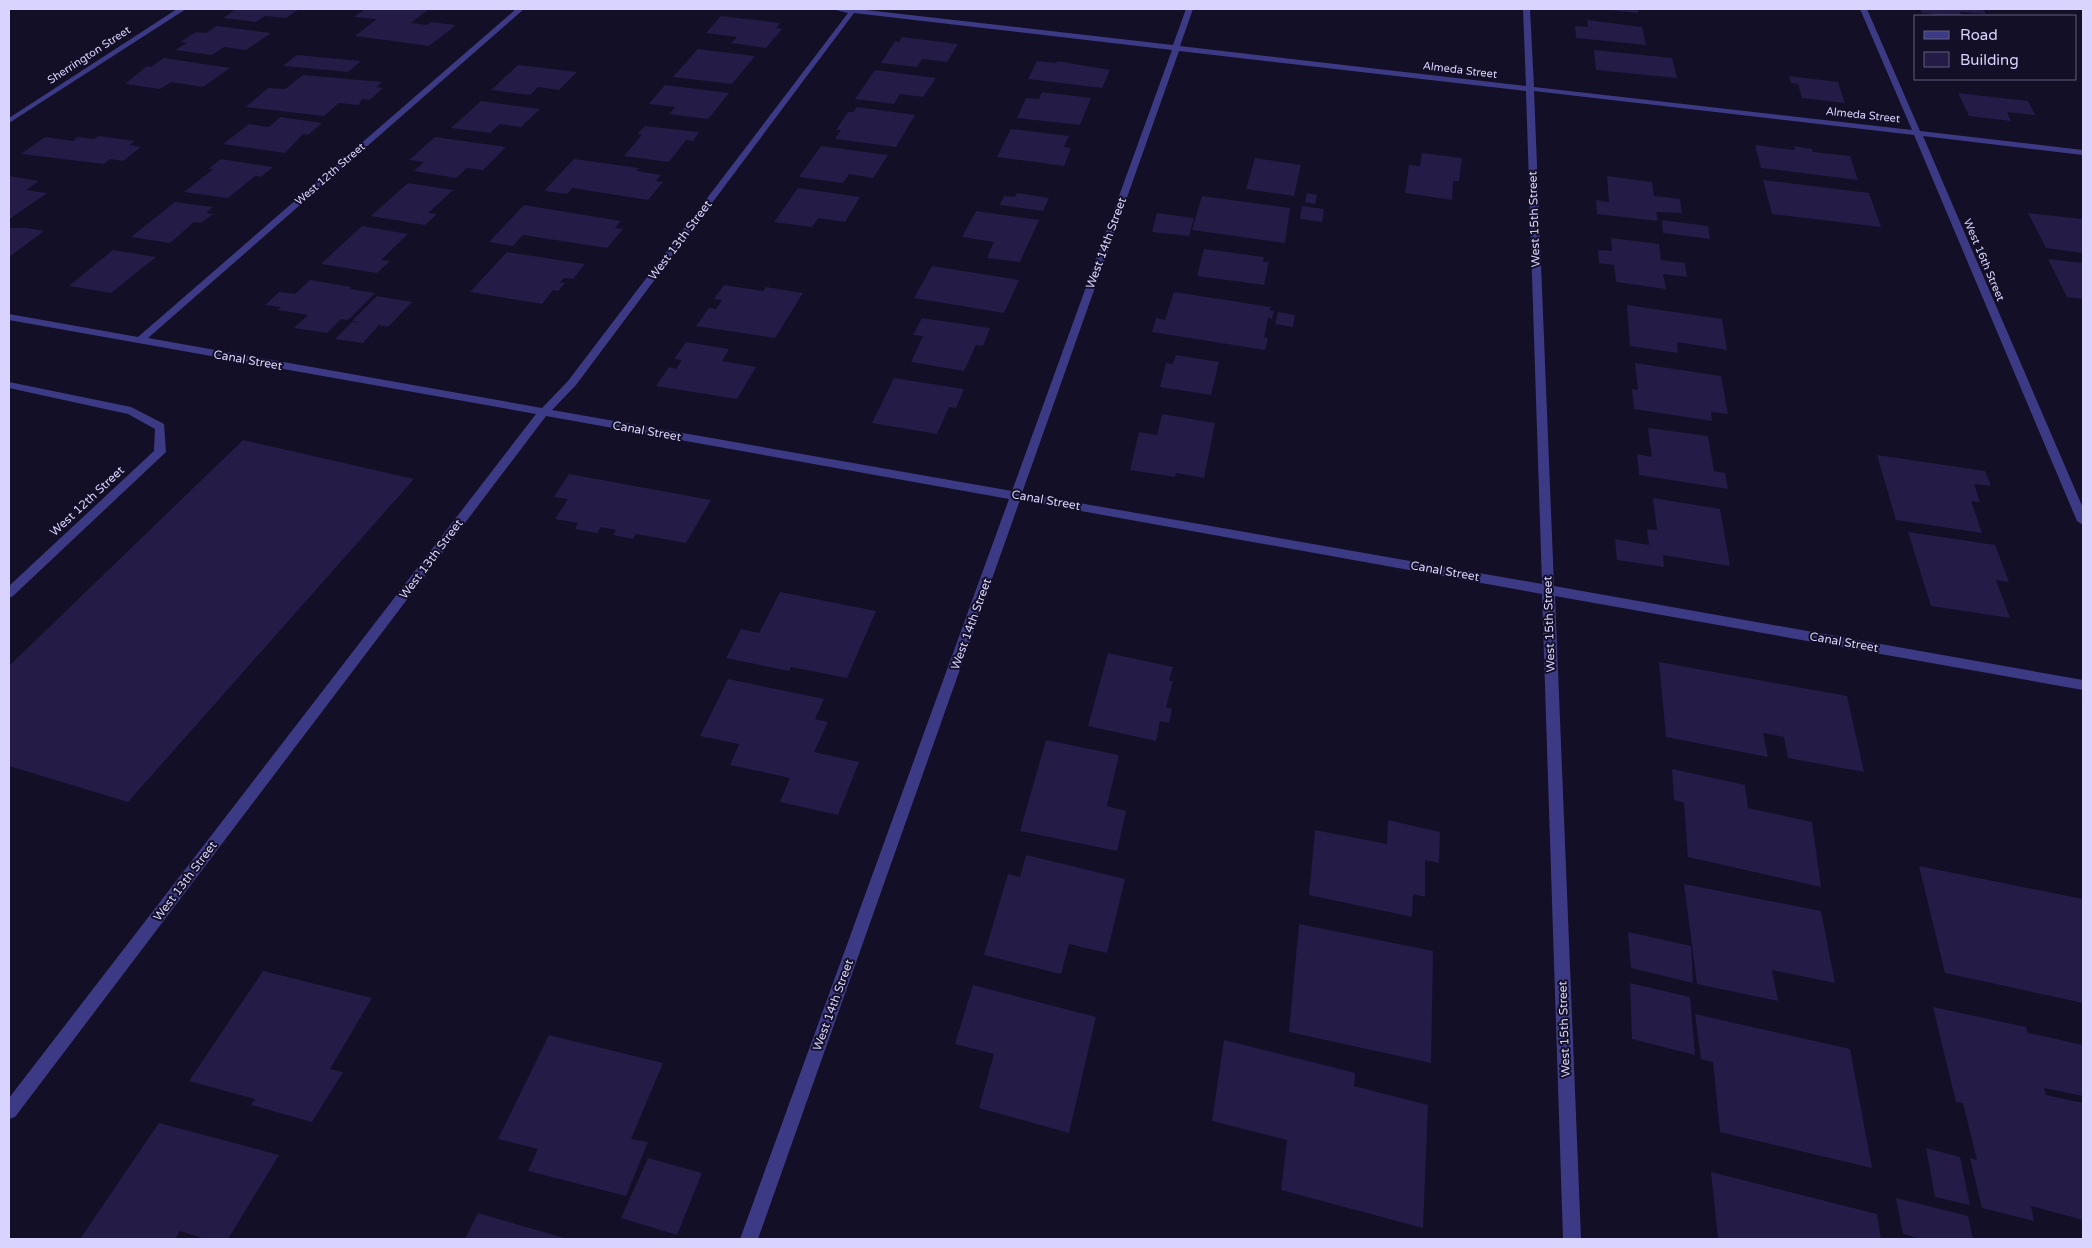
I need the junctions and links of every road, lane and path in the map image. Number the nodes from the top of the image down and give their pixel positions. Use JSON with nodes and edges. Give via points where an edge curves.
{"nodes":[{"id":1,"x":182,"y":9,"type":"edge"},
{"id":2,"x":520,"y":9,"type":"edge"},
{"id":3,"x":835,"y":9,"type":"edge"},
{"id":4,"x":1190,"y":9,"type":"edge"},
{"id":5,"x":1527,"y":9,"type":"edge"},
{"id":6,"x":1864,"y":9,"type":"edge"},
{"id":7,"x":853,"y":10,"type":"edge"},
{"id":8,"x":1176,"y":48,"type":"junction"},
{"id":9,"x":1530,"y":89,"type":"junction"},
{"id":10,"x":9,"y":121,"type":"edge"},
{"id":11,"x":1918,"y":133,"type":"junction"},
{"id":12,"x":2083,"y":152,"type":"edge"},
{"id":13,"x":9,"y":317,"type":"edge"},
{"id":14,"x":140,"y":340,"type":"junction"},
{"id":15,"x":9,"y":384,"type":"edge"},
{"id":16,"x":543,"y":413,"type":"junction"},
{"id":17,"x":1017,"y":495,"type":"junction"},
{"id":18,"x":2083,"y":520,"type":"edge"},
{"id":19,"x":1547,"y":589,"type":"junction"},
{"id":20,"x":9,"y":593,"type":"edge"},
{"id":21,"x":2083,"y":685,"type":"edge"},
{"id":22,"x":9,"y":1110,"type":"edge"},
{"id":23,"x":749,"y":1239,"type":"edge"},
{"id":24,"x":1572,"y":1239,"type":"edge"}],
"edges":[{"from":1,"to":10,"type":"street","name":"Sherrington Street"},
{"from":2,"to":14,"type":"street","name":"West 12th Street"},
{"from":3,"to":7,"type":"street","name":"Almeda Street"},
{"from":4,"to":8,"type":"street","name":"West 14th Street"},
{"from":5,"to":9,"type":"street","name":"West 15th Street"},
{"from":6,"to":11,"type":"street","name":"West 16th Street"},
{"from":7,"to":8,"type":"street","name":"Almeda Street"},
{"from":7,"to":16,"type":"street","name":"West 13th Street","via":[[572,383]]},
{"from":8,"to":9,"type":"street","name":"Almeda Street"},
{"from":8,"to":17,"type":"street","name":"West 14th Street"},
{"from":9,"to":11,"type":"street","name":"Almeda Street"},
{"from":9,"to":19,"type":"street","name":"West 15th Street"},
{"from":11,"to":12,"type":"street","name":"Almeda Street"},
{"from":11,"to":18,"type":"street","name":"West 16th Street"},
{"from":13,"to":14,"type":"street","name":"Canal Street"},
{"from":14,"to":16,"type":"street","name":"Canal Street"},
{"from":15,"to":20,"type":"street","name":"West 12th Street","via":[[131,411],[160,427],[160,452]]},
{"from":16,"to":17,"type":"street","name":"Canal Street"},
{"from":16,"to":22,"type":"street","name":"West 13th Street"},
{"from":17,"to":19,"type":"street","name":"Canal Street"},
{"from":17,"to":23,"type":"street","name":"West 14th Street"},
{"from":19,"to":21,"type":"street","name":"Canal Street"},
{"from":19,"to":24,"type":"street","name":"West 15th Street"}]}
